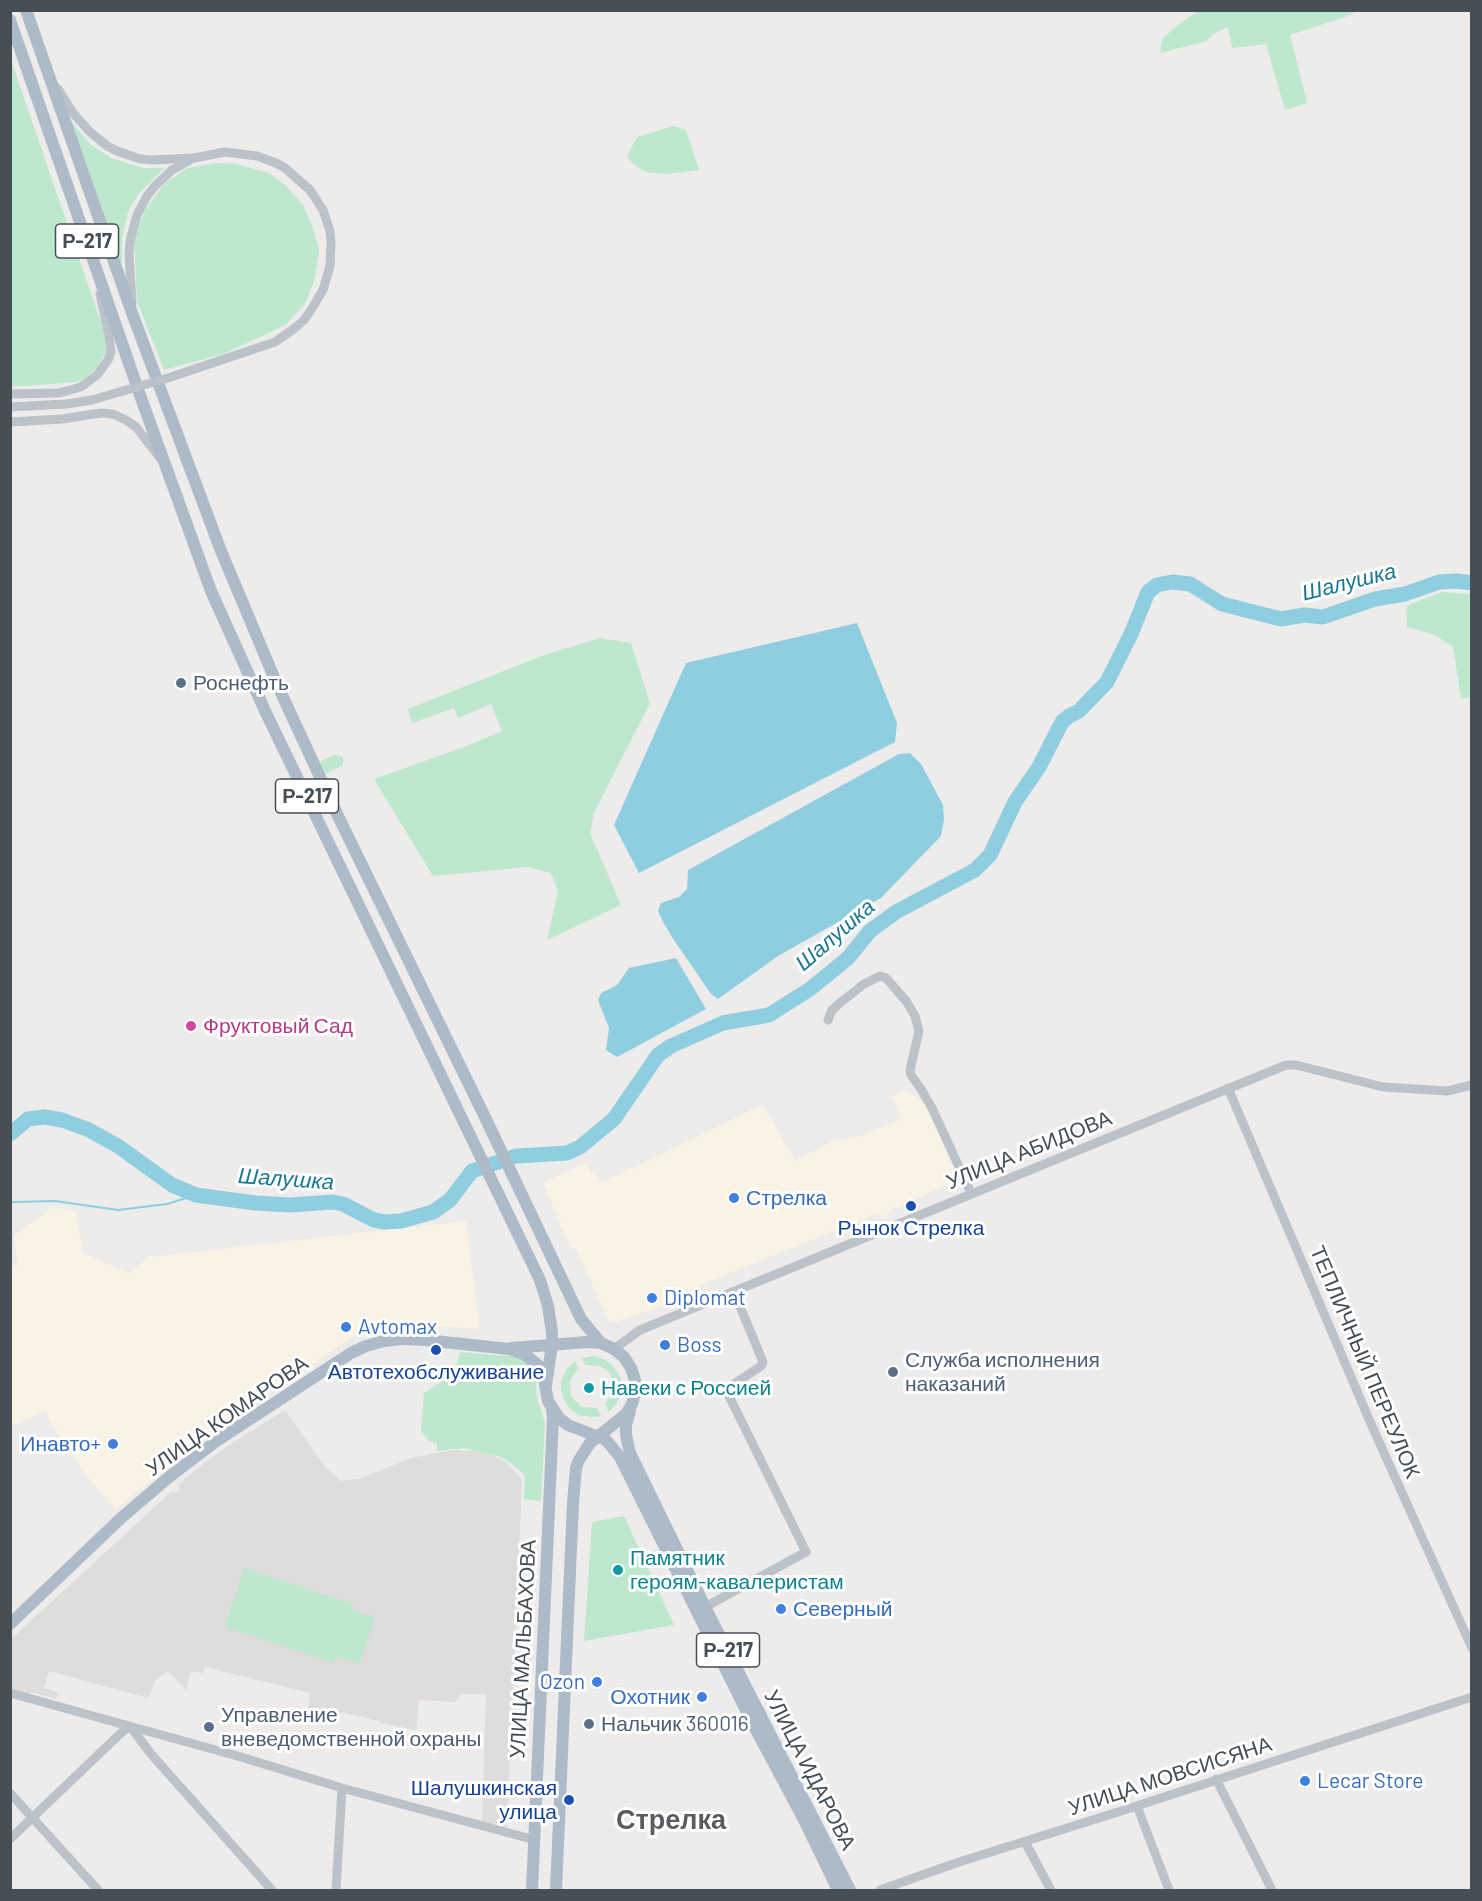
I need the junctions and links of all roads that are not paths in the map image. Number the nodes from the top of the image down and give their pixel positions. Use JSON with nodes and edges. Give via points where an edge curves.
{"nodes":[{"id":1,"x":26,"y":10,"type":"edge"},
{"id":2,"x":10,"y":20,"type":"edge"},
{"id":3,"x":48,"y":73,"type":"junction"},
{"id":4,"x":194,"y":158,"type":"junction"},
{"id":5,"x":95,"y":265,"type":"junction"},
{"id":6,"x":132,"y":313,"type":"junction"},
{"id":7,"x":10,"y":394,"type":"edge"},
{"id":8,"x":10,"y":407,"type":"edge"},
{"id":9,"x":10,"y":422,"type":"edge"},
{"id":10,"x":164,"y":463,"type":"junction"},
{"id":11,"x":828,"y":1020,"type":"dead end"},
{"id":12,"x":1472,"y":1085,"type":"edge"},
{"id":13,"x":1228,"y":1088,"type":"junction"},
{"id":14,"x":971,"y":1193,"type":"junction"},
{"id":15,"x":734,"y":1292,"type":"junction"},
{"id":16,"x":587,"y":1342,"type":"junction"},
{"id":17,"x":601,"y":1343,"type":"junction"},
{"id":18,"x":552,"y":1345,"type":"junction"},
{"id":19,"x":509,"y":1349,"type":"junction"},
{"id":20,"x":614,"y":1349,"type":"junction"},
{"id":21,"x":547,"y":1381,"type":"junction"},
{"id":22,"x":632,"y":1404,"type":"junction"},
{"id":23,"x":552,"y":1408,"type":"junction"},
{"id":24,"x":609,"y":1427,"type":"junction"},
{"id":25,"x":579,"y":1429,"type":"junction"},
{"id":26,"x":598,"y":1436,"type":"junction"},
{"id":27,"x":705,"y":1607,"type":"junction"},
{"id":28,"x":10,"y":1624,"type":"edge"},
{"id":29,"x":1472,"y":1648,"type":"edge"},
{"id":30,"x":10,"y":1693,"type":"edge"},
{"id":31,"x":1472,"y":1696,"type":"edge"},
{"id":32,"x":130,"y":1726,"type":"junction"},
{"id":33,"x":1216,"y":1779,"type":"junction"},
{"id":34,"x":342,"y":1788,"type":"junction"},
{"id":35,"x":10,"y":1793,"type":"edge"},
{"id":36,"x":1137,"y":1806,"type":"junction"},
{"id":37,"x":33,"y":1818,"type":"junction"},
{"id":38,"x":10,"y":1839,"type":"edge"},
{"id":39,"x":535,"y":1840,"type":"junction"},
{"id":40,"x":1025,"y":1842,"type":"junction"},
{"id":41,"x":98,"y":1890,"type":"edge"},
{"id":42,"x":272,"y":1890,"type":"edge"},
{"id":43,"x":336,"y":1890,"type":"edge"},
{"id":44,"x":532,"y":1890,"type":"edge"},
{"id":45,"x":556,"y":1890,"type":"edge"},
{"id":46,"x":838,"y":1890,"type":"edge"},
{"id":47,"x":850,"y":1890,"type":"edge"},
{"id":48,"x":880,"y":1890,"type":"edge"},
{"id":49,"x":1051,"y":1890,"type":"edge"},
{"id":50,"x":1169,"y":1890,"type":"edge"},
{"id":51,"x":1272,"y":1890,"type":"edge"}],
"edges":[{"from":1,"to":3,"type":"main road","number":"Р-217"},
{"from":2,"to":5,"type":"main road","number":"Р-217"},
{"from":3,"to":4,"type":"street","via":[[77,118],[107,146],[140,159]]},
{"from":3,"to":6,"type":"main road","number":"Р-217"},
{"from":4,"to":6,"type":"street","via":[[154,186],[137,215],[129,254]]},
{"from":4,"to":8,"type":"street","bridge":true,"via":[[225,152],[257,156],[285,168],[310,190],[326,219],[330,266],[323,290],[304,320],[275,342],[182,374],[92,400]]},
{"from":5,"to":7,"type":"street","via":[[111,351],[101,371],[93,380],[59,393]]},
{"from":5,"to":10,"type":"main road","number":"Р-217"},
{"from":6,"to":17,"type":"main road","number":"Р-217","via":[[221,551],[276,682],[581,1319]]},
{"from":9,"to":10,"type":"street","via":[[113,414],[136,427]]},
{"from":10,"to":18,"type":"main road","number":"Р-217","via":[[233,641],[533,1263],[550,1315]]},
{"from":11,"to":14,"type":"street","via":[[840,1003],[880,976],[906,1001],[919,1031],[911,1076],[933,1110]]},
{"from":12,"to":13,"type":"street","name":"УЛИЦА АБИДОВА","via":[[1447,1091],[1383,1087],[1288,1065]]},
{"from":13,"to":14,"type":"street","name":"УЛИЦА АБИДОВА"},
{"from":13,"to":29,"type":"street","name":"ТЕПЛИЧНЫЙ ПЕРЕУЛОК","via":[[1371,1424]]},
{"from":14,"to":15,"type":"street","name":"УЛИЦА АБИДОВА"},
{"from":15,"to":20,"type":"street","name":"УЛИЦА АБИДОВА","via":[[640,1330]]},
{"from":15,"to":27,"type":"street","via":[[763,1362],[731,1386],[729,1396],[806,1552]]},
{"from":16,"to":17,"type":"main road"},
{"from":16,"to":18,"type":"main road"},
{"from":16,"to":21,"type":"main road","via":[[566,1349],[551,1366]]},
{"from":17,"to":20,"type":"main road","number":"Р-217"},
{"from":18,"to":19,"type":"main road"},
{"from":18,"to":21,"type":"main road"},
{"from":19,"to":21,"type":"main road","via":[[538,1365]]},
{"from":19,"to":28,"type":"main road","name":"УЛИЦА КОМАРОВА","via":[[402,1339],[351,1353],[215,1442],[169,1477]]},
{"from":20,"to":22,"type":"main road","number":"Р-217","via":[[631,1368],[635,1386]]},
{"from":21,"to":23,"type":"main road"},
{"from":22,"to":24,"type":"main road"},
{"from":22,"to":27,"type":"main road","name":"УЛИЦА ИДАРОВА","number":"Р-217","via":[[626,1425],[630,1453]]},
{"from":23,"to":25,"type":"main road","via":[[559,1418]]},
{"from":23,"to":39,"type":"main road","name":"УЛИЦА МАЛЬБАХОВА"},
{"from":24,"to":25,"type":"main road"},
{"from":24,"to":26,"type":"main road","name":"УЛИЦА МАЛЬБАХОВА"},
{"from":25,"to":26,"type":"main road"},
{"from":26,"to":45,"type":"main road","name":"УЛИЦА МАЛЬБАХОВА","via":[[579,1460],[575,1475]]},
{"from":26,"to":46,"type":"main road","name":"УЛИЦА ИДАРОВА","number":"Р-217","via":[[620,1457]]},
{"from":27,"to":47,"type":"main road","name":"УЛИЦА ИДАРОВА","number":"Р-217"},
{"from":30,"to":32,"type":"street"},
{"from":31,"to":33,"type":"street","name":"УЛИЦА МОВСИСЯНА"},
{"from":32,"to":34,"type":"street"},
{"from":32,"to":37,"type":"street"},
{"from":32,"to":42,"type":"street"},
{"from":33,"to":36,"type":"street","name":"УЛИЦА МОВСИСЯНА"},
{"from":33,"to":51,"type":"street"},
{"from":34,"to":39,"type":"street"},
{"from":34,"to":43,"type":"street"},
{"from":35,"to":37,"type":"street"},
{"from":36,"to":40,"type":"street","name":"УЛИЦА МОВСИСЯНА"},
{"from":36,"to":50,"type":"street"},
{"from":37,"to":38,"type":"street"},
{"from":37,"to":41,"type":"street"},
{"from":39,"to":44,"type":"main road","name":"УЛИЦА МАЛЬБАХОВА"},
{"from":40,"to":48,"type":"street","name":"УЛИЦА МОВСИСЯНА"},
{"from":40,"to":49,"type":"street"}]}
